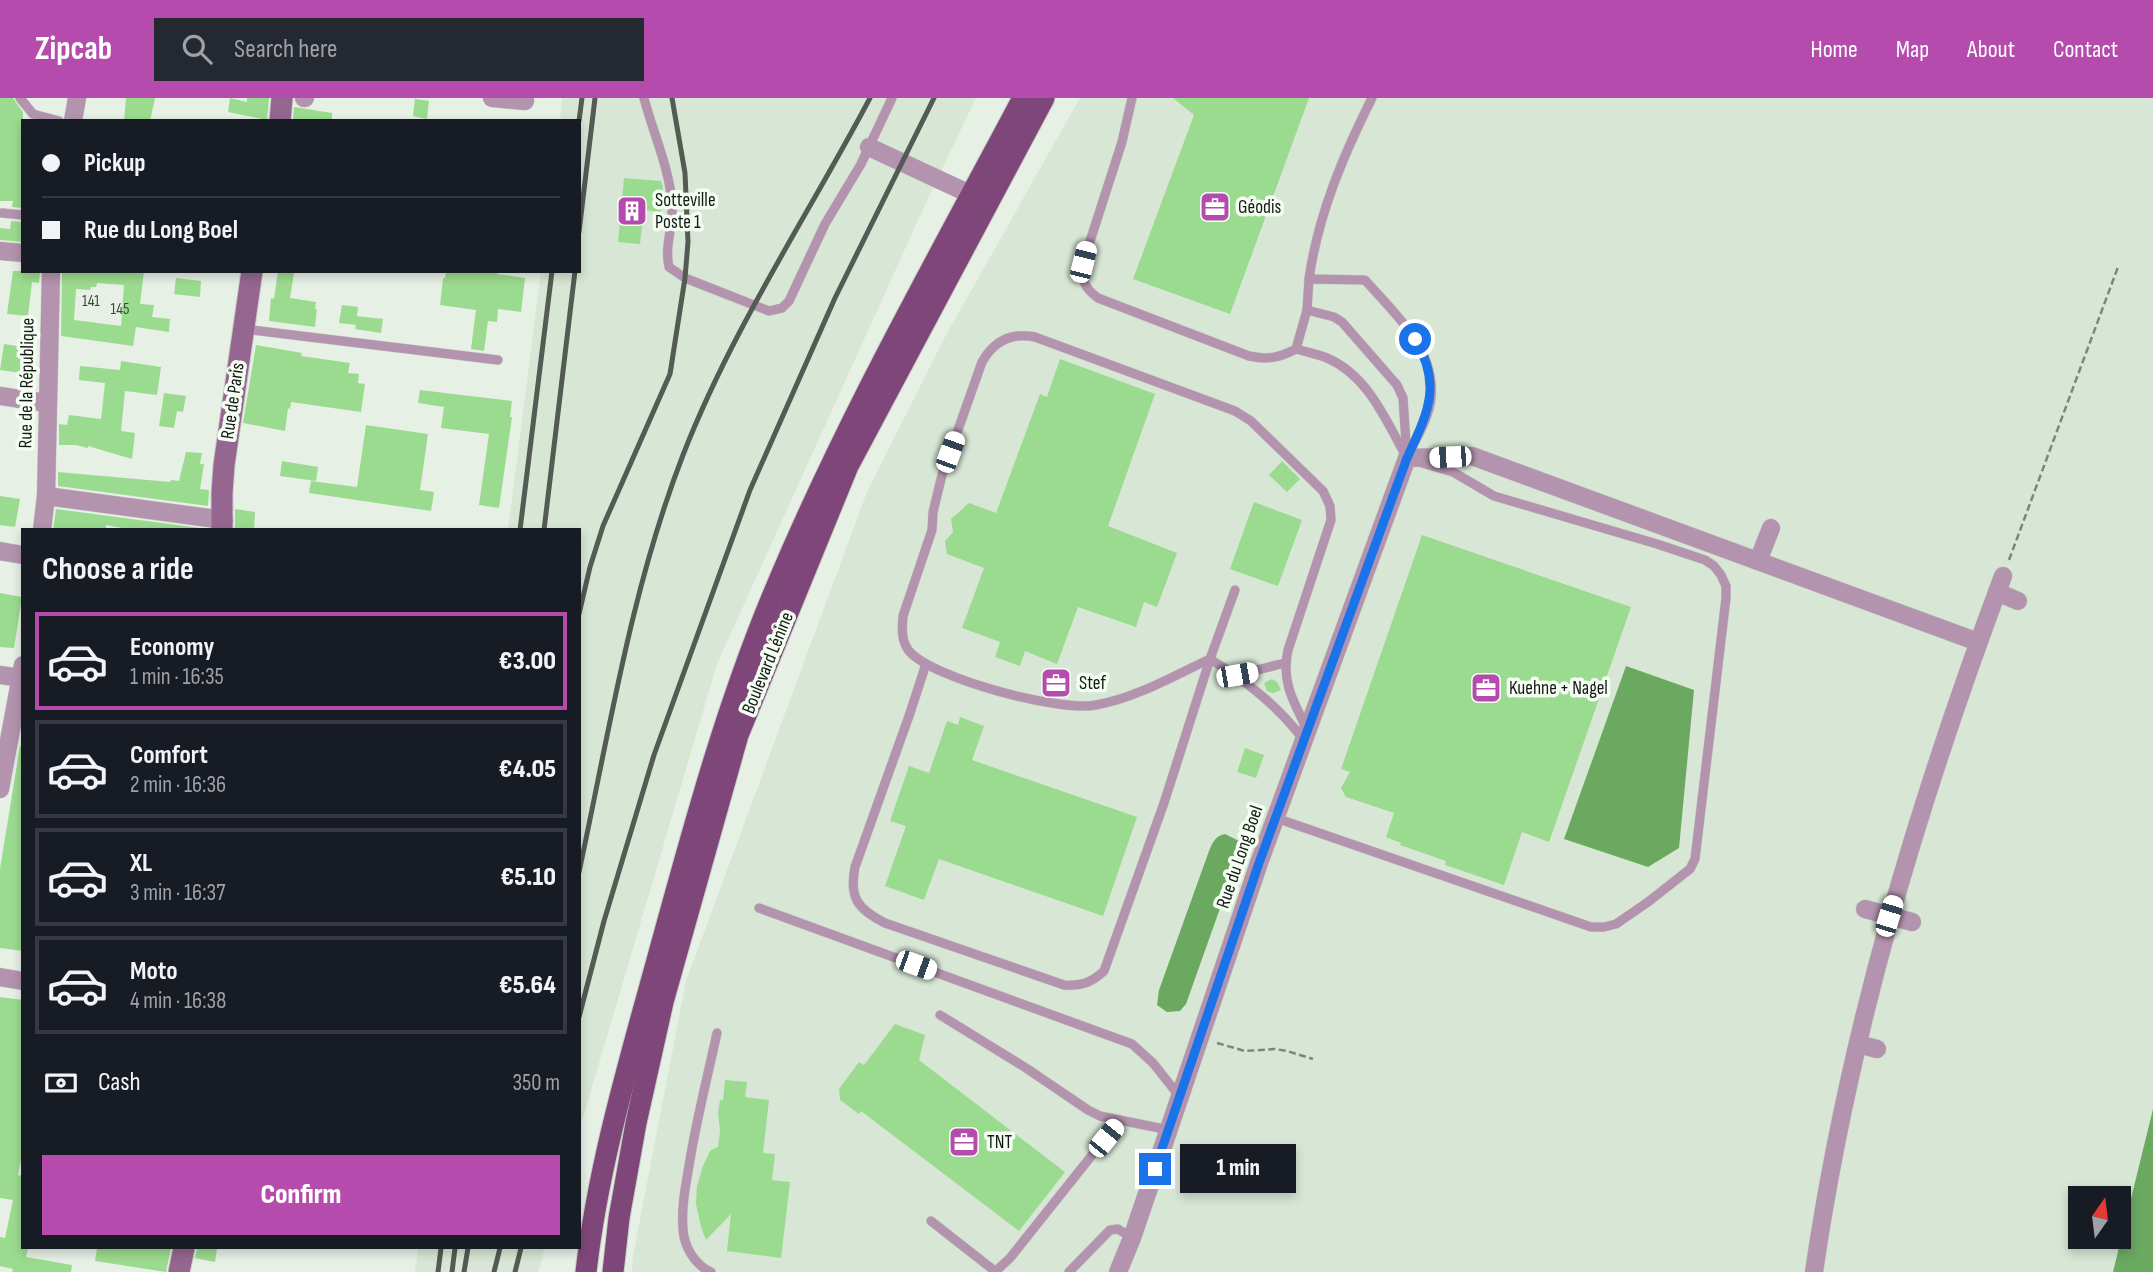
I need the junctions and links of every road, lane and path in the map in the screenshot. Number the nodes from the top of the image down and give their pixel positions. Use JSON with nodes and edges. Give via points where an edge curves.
{"nodes":[{"id":1,"x":20,"y":98,"type":"edge"},
{"id":2,"x":77,"y":98,"type":"edge"},
{"id":3,"x":282,"y":98,"type":"edge"},
{"id":4,"x":492,"y":98,"type":"edge"},
{"id":5,"x":644,"y":98,"type":"edge"},
{"id":6,"x":892,"y":98,"type":"edge"},
{"id":7,"x":1023,"y":98,"type":"edge"},
{"id":8,"x":1044,"y":98,"type":"edge"},
{"id":9,"x":1132,"y":98,"type":"edge"},
{"id":10,"x":1372,"y":98,"type":"edge"},
{"id":11,"x":525,"y":102,"type":"dead end"},
{"id":12,"x":52,"y":119,"type":"edge"},
{"id":13,"x":73,"y":119,"type":"edge"},
{"id":14,"x":280,"y":119,"type":"edge"},
{"id":15,"x":869,"y":147,"type":"junction"},
{"id":16,"x":972,"y":195,"type":"junction"},
{"id":17,"x":2,"y":212,"type":"dead end"},
{"id":18,"x":21,"y":215,"type":"edge"},
{"id":19,"x":0,"y":251,"type":"edge"},
{"id":20,"x":21,"y":253,"type":"edge"},
{"id":21,"x":2118,"y":267,"type":"dead end"},
{"id":22,"x":51,"y":273,"type":"edge"},
{"id":23,"x":252,"y":273,"type":"edge"},
{"id":24,"x":1309,"y":279,"type":"junction"},
{"id":25,"x":1307,"y":310,"type":"junction"},
{"id":26,"x":244,"y":328,"type":"junction"},
{"id":27,"x":1296,"y":349,"type":"junction"},
{"id":28,"x":498,"y":360,"type":"dead end"},
{"id":29,"x":0,"y":396,"type":"edge"},
{"id":30,"x":47,"y":403,"type":"junction"},
{"id":31,"x":1407,"y":458,"type":"junction"},
{"id":32,"x":46,"y":496,"type":"junction"},
{"id":33,"x":223,"y":525,"type":"edge"},
{"id":34,"x":42,"y":528,"type":"edge"},
{"id":35,"x":1771,"y":528,"type":"dead end"},
{"id":36,"x":0,"y":551,"type":"edge"},
{"id":37,"x":21,"y":555,"type":"edge"},
{"id":38,"x":1758,"y":561,"type":"junction"},
{"id":39,"x":2000,"y":584,"type":"junction"},
{"id":40,"x":1235,"y":590,"type":"dead end"},
{"id":41,"x":2018,"y":601,"type":"dead end"},
{"id":42,"x":1978,"y":642,"type":"junction"},
{"id":43,"x":1210,"y":659,"type":"junction"},
{"id":44,"x":1285,"y":663,"type":"junction"},
{"id":45,"x":926,"y":664,"type":"junction"},
{"id":46,"x":21,"y":672,"type":"edge"},
{"id":47,"x":0,"y":675,"type":"edge"},
{"id":48,"x":1237,"y":675,"type":"junction"},
{"id":49,"x":21,"y":677,"type":"edge"},
{"id":50,"x":1306,"y":735,"type":"junction"},
{"id":51,"x":0,"y":789,"type":"edge"},
{"id":52,"x":1276,"y":818,"type":"junction"},
{"id":53,"x":759,"y":908,"type":"dead end"},
{"id":54,"x":1865,"y":909,"type":"dead end"},
{"id":55,"x":1889,"y":916,"type":"junction"},
{"id":56,"x":1912,"y":922,"type":"dead end"},
{"id":57,"x":0,"y":977,"type":"edge"},
{"id":58,"x":21,"y":981,"type":"edge"},
{"id":59,"x":940,"y":1015,"type":"dead end"},
{"id":60,"x":717,"y":1033,"type":"dead end"},
{"id":61,"x":1200,"y":1038,"type":"junction"},
{"id":62,"x":1858,"y":1044,"type":"junction"},
{"id":63,"x":1877,"y":1049,"type":"dead end"},
{"id":64,"x":1313,"y":1059,"type":"dead end"},
{"id":65,"x":1180,"y":1097,"type":"junction"},
{"id":66,"x":1120,"y":1120,"type":"junction"},
{"id":67,"x":1169,"y":1130,"type":"junction"},
{"id":68,"x":932,"y":1221,"type":"dead end"},
{"id":69,"x":1132,"y":1238,"type":"junction"},
{"id":70,"x":184,"y":1249,"type":"edge"},
{"id":71,"x":996,"y":1271,"type":"edge"},
{"id":72,"x":179,"y":1272,"type":"edge"},
{"id":73,"x":586,"y":1272,"type":"edge"},
{"id":74,"x":613,"y":1272,"type":"edge"},
{"id":75,"x":711,"y":1272,"type":"edge"},
{"id":76,"x":1069,"y":1272,"type":"edge"},
{"id":77,"x":1118,"y":1272,"type":"edge"},
{"id":78,"x":1814,"y":1272,"type":"edge"}],
"edges":[{"from":1,"to":12,"type":"lane","via":[[33,114]]},
{"from":2,"to":13,"type":"street"},
{"from":3,"to":14,"type":"street"},
{"from":4,"to":11,"type":"street"},
{"from":5,"to":15,"type":"lane","via":[[672,205],[669,267],[685,278],[769,311],[789,301]]},
{"from":6,"to":15,"type":"lane"},
{"from":7,"to":16,"type":"main road"},
{"from":8,"to":74,"type":"main road","name":"Boulevard Lénine","via":[[848,466],[738,736],[663,1002],[636,1122]]},
{"from":9,"to":27,"type":"lane","via":[[1083,262],[1088,290],[1098,298],[1249,356],[1272,359]]},
{"from":10,"to":24,"type":"lane","via":[[1320,220]]},
{"from":15,"to":16,"type":"street"},
{"from":16,"to":73,"type":"main road","via":[[804,521],[744,668],[613,1123],[593,1213]]},
{"from":17,"to":18,"type":"lane"},
{"from":19,"to":20,"type":"street"},
{"from":21,"to":39,"type":"path"},
{"from":22,"to":30,"type":"street","name":"Rue de la République"},
{"from":23,"to":26,"type":"street","name":"Rue de Paris"},
{"from":24,"to":25,"type":"lane"},
{"from":24,"to":31,"type":"lane","via":[[1365,280],[1420,347],[1431,400]]},
{"from":25,"to":27,"type":"lane"},
{"from":25,"to":31,"type":"lane","via":[[1342,322],[1398,385],[1404,398]]},
{"from":26,"to":28,"type":"lane"},
{"from":26,"to":33,"type":"street","name":"Rue de Paris","via":[[224,465]]},
{"from":27,"to":31,"type":"lane","via":[[1336,362],[1363,384]]},
{"from":29,"to":30,"type":"street"},
{"from":30,"to":32,"type":"street","name":"Rue de la République"},
{"from":31,"to":38,"type":"street","via":[[1472,456]]},
{"from":31,"to":50,"type":"street","name":"Rue du Long Boel"},
{"from":31,"to":52,"type":"lane","via":[[1453,472],[1494,496],[1705,560],[1721,575],[1726,598],[1695,859],[1690,869],[1616,924],[1591,927]]},
{"from":32,"to":33,"type":"street"},
{"from":32,"to":34,"type":"street","name":"Rue de la République"},
{"from":35,"to":38,"type":"street"},
{"from":36,"to":37,"type":"street"},
{"from":38,"to":42,"type":"street"},
{"from":39,"to":41,"type":"street"},
{"from":39,"to":42,"type":"street"},
{"from":40,"to":43,"type":"lane"},
{"from":42,"to":55,"type":"street"},
{"from":43,"to":45,"type":"lane","via":[[1123,699],[1093,706],[1063,705],[993,690]]},
{"from":43,"to":45,"type":"lane","via":[[1104,971],[1077,986],[1046,981],[885,922],[870,915],[854,895],[855,867]]},
{"from":43,"to":48,"type":"lane"},
{"from":44,"to":45,"type":"lane","via":[[1331,520],[1323,491],[1236,411],[1023,334],[999,341],[982,362],[942,474],[932,530],[902,630],[910,652]]},
{"from":44,"to":48,"type":"lane"},
{"from":44,"to":50,"type":"lane","via":[[1288,688]]},
{"from":46,"to":47,"type":"street"},
{"from":48,"to":50,"type":"lane"},
{"from":49,"to":51,"type":"street"},
{"from":50,"to":52,"type":"street","name":"Rue du Long Boel"},
{"from":52,"to":61,"type":"street","name":"Rue du Long Boel"},
{"from":53,"to":65,"type":"lane","via":[[1132,1044]]},
{"from":54,"to":55,"type":"street"},
{"from":55,"to":56,"type":"street"},
{"from":55,"to":62,"type":"street"},
{"from":57,"to":58,"type":"street"},
{"from":59,"to":66,"type":"lane","via":[[1088,1110]]},
{"from":60,"to":75,"type":"lane","via":[[685,1190],[683,1230],[697,1264]]},
{"from":61,"to":64,"type":"path","via":[[1245,1051],[1275,1049]]},
{"from":61,"to":65,"type":"street","name":"Rue du Long Boel"},
{"from":62,"to":63,"type":"street"},
{"from":62,"to":78,"type":"street"},
{"from":65,"to":67,"type":"street","name":"Rue du Long Boel"},
{"from":66,"to":67,"type":"lane"},
{"from":66,"to":71,"type":"lane"},
{"from":67,"to":69,"type":"street","name":"Rue du Long Boel"},
{"from":68,"to":71,"type":"lane"},
{"from":69,"to":76,"type":"lane","via":[[1118,1228],[1110,1230]]},
{"from":69,"to":77,"type":"street","name":"Rue du Long Boel"},
{"from":70,"to":72,"type":"street"}]}
